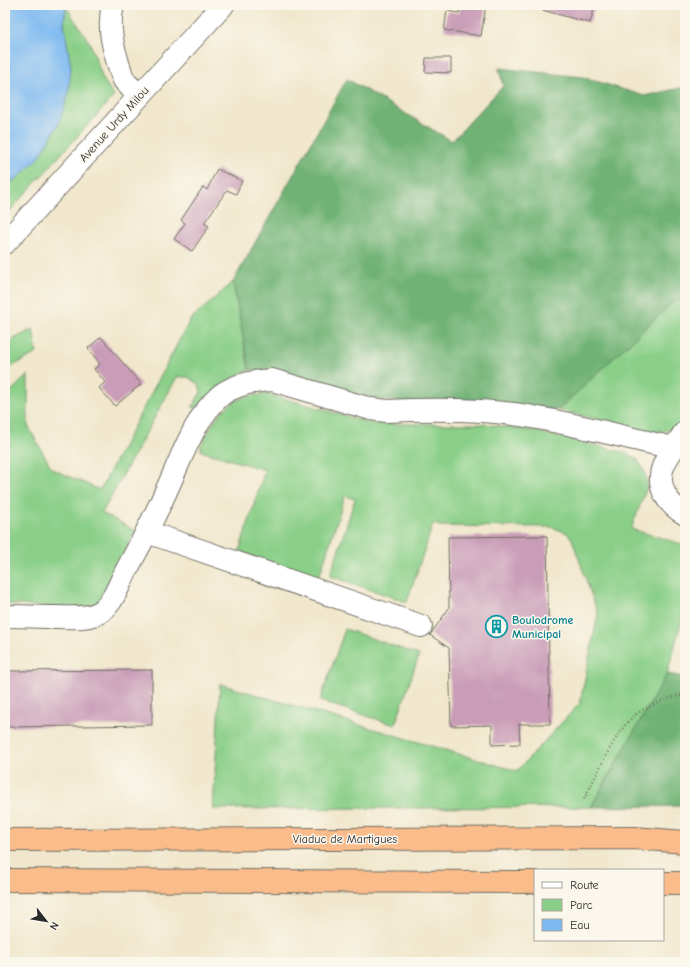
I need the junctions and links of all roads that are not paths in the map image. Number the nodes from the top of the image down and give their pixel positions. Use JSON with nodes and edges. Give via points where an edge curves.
{"nodes":[{"id":1,"x":113,"y":5,"type":"edge"},
{"id":2,"x":223,"y":5,"type":"edge"},
{"id":3,"x":140,"y":95,"type":"junction"},
{"id":4,"x":5,"y":243,"type":"edge"},
{"id":5,"x":679,"y":440,"type":"edge"},
{"id":6,"x":685,"y":514,"type":"edge"},
{"id":7,"x":147,"y":532,"type":"junction"},
{"id":8,"x":5,"y":616,"type":"edge"},
{"id":9,"x":421,"y":626,"type":"dead end"},
{"id":10,"x":685,"y":829,"type":"edge"},
{"id":11,"x":634,"y":838,"type":"junction"},
{"id":12,"x":5,"y":840,"type":"edge"},
{"id":13,"x":685,"y":842,"type":"edge"},
{"id":14,"x":5,"y":880,"type":"edge"},
{"id":15,"x":534,"y":882,"type":"edge"},
{"id":16,"x":664,"y":883,"type":"edge"},
{"id":17,"x":685,"y":883,"type":"edge"}],
"edges":[{"from":1,"to":3,"type":"street","via":[[110,28],[118,64],[123,79]]},
{"from":2,"to":3,"type":"street","name":"Avenue Urdy Milou"},
{"from":3,"to":4,"type":"street","name":"Avenue Urdy Milou"},
{"from":5,"to":6,"type":"street","via":[[664,465],[662,486],[674,507]]},
{"from":5,"to":7,"type":"street","via":[[485,411],[371,409],[272,380],[256,381],[222,394],[210,406],[189,442]]},
{"from":7,"to":8,"type":"street","via":[[114,595],[97,614],[84,618]]},
{"from":7,"to":9,"type":"street"},
{"from":10,"to":11,"type":"highway"},
{"from":11,"to":12,"type":"highway","name":"Viaduc de Martigues"},
{"from":11,"to":13,"type":"highway","name":"Viaduc de Martigues"},
{"from":14,"to":15,"type":"highway"},
{"from":16,"to":17,"type":"highway"}]}
